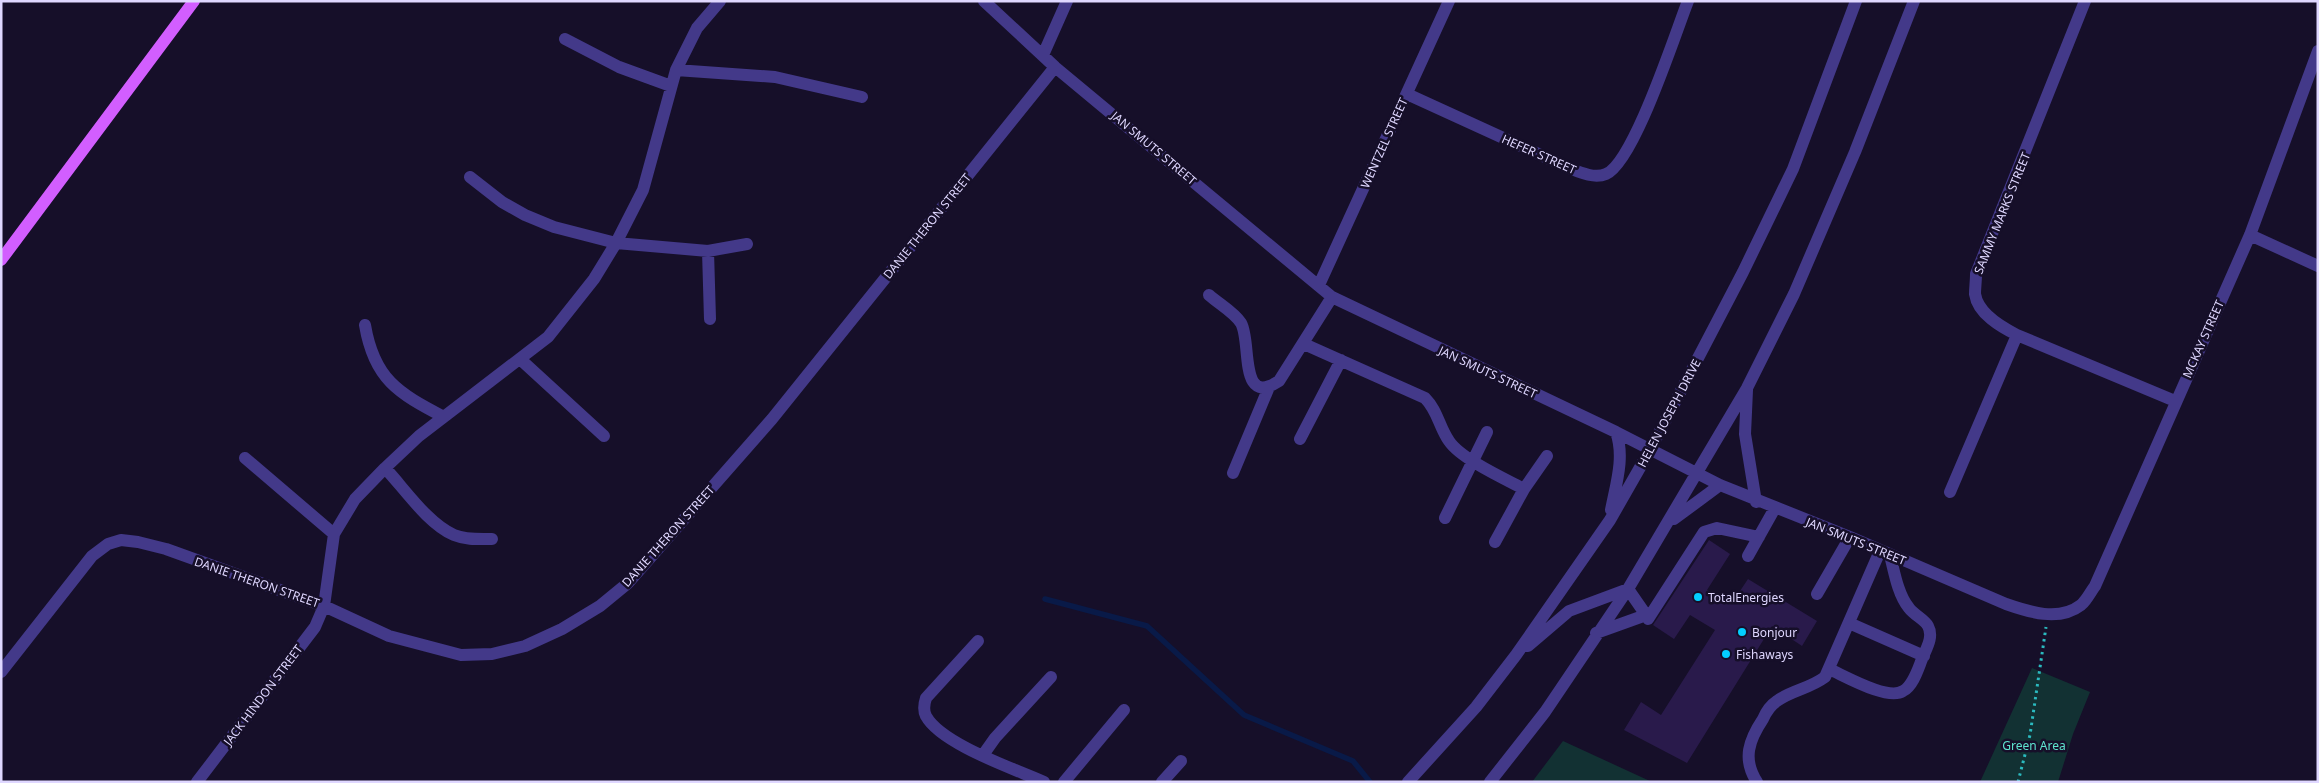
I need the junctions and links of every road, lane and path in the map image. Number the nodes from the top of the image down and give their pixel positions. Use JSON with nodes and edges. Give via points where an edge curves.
{"nodes":[{"id":1,"x":194,"y":1,"type":"edge"},
{"id":2,"x":720,"y":1,"type":"edge"},
{"id":3,"x":984,"y":1,"type":"edge"},
{"id":4,"x":1067,"y":1,"type":"edge"},
{"id":5,"x":1449,"y":1,"type":"edge"},
{"id":6,"x":1688,"y":1,"type":"edge"},
{"id":7,"x":1856,"y":1,"type":"edge"},
{"id":8,"x":1914,"y":1,"type":"edge"},
{"id":9,"x":2084,"y":1,"type":"edge"},
{"id":10,"x":565,"y":39,"type":"dead end"},
{"id":11,"x":2318,"y":51,"type":"edge"},
{"id":12,"x":1043,"y":55,"type":"junction"},
{"id":13,"x":1056,"y":67,"type":"junction"},
{"id":14,"x":676,"y":70,"type":"junction"},
{"id":15,"x":671,"y":86,"type":"junction"},
{"id":16,"x":1407,"y":94,"type":"junction"},
{"id":17,"x":862,"y":97,"type":"dead end"},
{"id":18,"x":470,"y":177,"type":"dead end"},
{"id":19,"x":2250,"y":235,"type":"junction"},
{"id":20,"x":616,"y":243,"type":"junction"},
{"id":21,"x":747,"y":244,"type":"dead end"},
{"id":22,"x":708,"y":251,"type":"junction"},
{"id":23,"x":1,"y":260,"type":"edge"},
{"id":24,"x":2318,"y":266,"type":"edge"},
{"id":25,"x":1319,"y":285,"type":"junction"},
{"id":26,"x":1208,"y":295,"type":"dead end"},
{"id":27,"x":1332,"y":297,"type":"junction"},
{"id":28,"x":710,"y":319,"type":"dead end"},
{"id":29,"x":365,"y":325,"type":"dead end"},
{"id":30,"x":2017,"y":335,"type":"junction"},
{"id":31,"x":1304,"y":344,"type":"junction"},
{"id":32,"x":520,"y":359,"type":"junction"},
{"id":33,"x":1341,"y":360,"type":"junction"},
{"id":34,"x":1269,"y":387,"type":"junction"},
{"id":35,"x":1747,"y":388,"type":"junction"},
{"id":36,"x":2175,"y":401,"type":"junction"},
{"id":37,"x":444,"y":417,"type":"junction"},
{"id":38,"x":1487,"y":432,"type":"dead end"},
{"id":39,"x":1616,"y":432,"type":"junction"},
{"id":40,"x":604,"y":436,"type":"dead end"},
{"id":41,"x":1300,"y":439,"type":"dead end"},
{"id":42,"x":1650,"y":450,"type":"junction"},
{"id":43,"x":1547,"y":456,"type":"dead end"},
{"id":44,"x":245,"y":458,"type":"dead end"},
{"id":45,"x":1472,"y":460,"type":"junction"},
{"id":46,"x":385,"y":468,"type":"junction"},
{"id":47,"x":1233,"y":473,"type":"dead end"},
{"id":48,"x":1696,"y":475,"type":"junction"},
{"id":49,"x":1720,"y":485,"type":"junction"},
{"id":50,"x":1524,"y":490,"type":"junction"},
{"id":51,"x":1950,"y":492,"type":"dead end"},
{"id":52,"x":1756,"y":502,"type":"junction"},
{"id":53,"x":1776,"y":508,"type":"junction"},
{"id":54,"x":1445,"y":518,"type":"dead end"},
{"id":55,"x":1610,"y":520,"type":"junction"},
{"id":56,"x":1668,"y":523,"type":"junction"},
{"id":57,"x":334,"y":534,"type":"junction"},
{"id":58,"x":1759,"y":537,"type":"junction"},
{"id":59,"x":1850,"y":538,"type":"junction"},
{"id":60,"x":492,"y":539,"type":"dead end"},
{"id":61,"x":1495,"y":542,"type":"dead end"},
{"id":62,"x":1885,"y":553,"type":"junction"},
{"id":63,"x":1748,"y":556,"type":"dead end"},
{"id":64,"x":1628,"y":589,"type":"junction"},
{"id":65,"x":1817,"y":594,"type":"dead end"},
{"id":66,"x":324,"y":606,"type":"junction"},
{"id":67,"x":2066,"y":613,"type":"joint"},
{"id":68,"x":2048,"y":614,"type":"junction"},
{"id":69,"x":1648,"y":620,"type":"dead end"},
{"id":70,"x":1848,"y":623,"type":"junction"},
{"id":71,"x":1596,"y":634,"type":"junction"},
{"id":72,"x":978,"y":641,"type":"dead end"},
{"id":73,"x":1516,"y":655,"type":"junction"},
{"id":74,"x":1924,"y":656,"type":"junction"},
{"id":75,"x":1829,"y":669,"type":"junction"},
{"id":76,"x":1,"y":672,"type":"edge"},
{"id":77,"x":1051,"y":677,"type":"dead end"},
{"id":78,"x":1124,"y":710,"type":"dead end"},
{"id":79,"x":982,"y":755,"type":"junction"},
{"id":80,"x":1181,"y":761,"type":"dead end"},
{"id":81,"x":197,"y":782,"type":"edge"},
{"id":82,"x":1044,"y":782,"type":"edge"},
{"id":83,"x":1064,"y":782,"type":"edge"},
{"id":84,"x":1162,"y":782,"type":"edge"},
{"id":85,"x":1408,"y":782,"type":"edge"},
{"id":86,"x":1490,"y":782,"type":"edge"},
{"id":87,"x":1758,"y":782,"type":"edge"},
{"id":88,"x":2018,"y":782,"type":"edge"}],
"edges":[{"from":1,"to":23,"type":"main road"},
{"from":2,"to":14,"type":"street","via":[[697,28]]},
{"from":3,"to":12,"type":"street","name":"JAN SMUTS STREET"},
{"from":4,"to":12,"type":"street"},
{"from":5,"to":16,"type":"street","name":"WENTZEL STREET"},
{"from":6,"to":16,"type":"street","name":"HEFER STREET","via":[[1637,131],[1621,161],[1606,174],[1587,175],[1568,168]]},
{"from":7,"to":42,"type":"street","name":"HELEN JOSEPH DRIVE","via":[[1793,169]]},
{"from":8,"to":35,"type":"street","via":[[1798,285]]},
{"from":9,"to":30,"type":"street","name":"SAMMY MARKS STREET","via":[[2044,109],[1976,274],[1975,296],[1986,314]]},
{"from":10,"to":15,"type":"street","via":[[619,67]]},
{"from":11,"to":19,"type":"street","name":"MCKAY STREET"},
{"from":12,"to":13,"type":"street","name":"JAN SMUTS STREET"},
{"from":13,"to":25,"type":"street","name":"JAN SMUTS STREET"},
{"from":13,"to":66,"type":"street","name":"DANIE THERON STREET","via":[[772,419],[628,583],[600,606],[525,646],[492,654],[461,655],[389,636]]},
{"from":14,"to":15,"type":"street"},
{"from":14,"to":17,"type":"street","via":[[775,76]]},
{"from":15,"to":20,"type":"street","via":[[643,190]]},
{"from":16,"to":25,"type":"street","name":"WENTZEL STREET"},
{"from":18,"to":20,"type":"street","via":[[525,215],[554,227]]},
{"from":19,"to":24,"type":"street"},
{"from":19,"to":36,"type":"street","name":"MCKAY STREET"},
{"from":20,"to":22,"type":"street"},
{"from":20,"to":32,"type":"street","via":[[594,279],[548,337]]},
{"from":21,"to":22,"type":"street"},
{"from":22,"to":28,"type":"street"},
{"from":25,"to":27,"type":"street","name":"JAN SMUTS STREET"},
{"from":26,"to":34,"type":"street","via":[[1242,325],[1249,373],[1262,388]]},
{"from":27,"to":31,"type":"street"},
{"from":27,"to":39,"type":"street","name":"JAN SMUTS STREET"},
{"from":29,"to":37,"type":"street","via":[[375,364],[389,381],[410,399]]},
{"from":30,"to":36,"type":"street","name":"SAMMY MARKS STREET"},
{"from":30,"to":51,"type":"street"},
{"from":31,"to":33,"type":"street"},
{"from":31,"to":34,"type":"street","via":[[1279,380]]},
{"from":32,"to":37,"type":"street"},
{"from":32,"to":40,"type":"street"},
{"from":33,"to":41,"type":"street"},
{"from":33,"to":45,"type":"street","via":[[1425,398],[1432,405],[1450,444]]},
{"from":34,"to":47,"type":"street"},
{"from":35,"to":48,"type":"street"},
{"from":35,"to":52,"type":"street","via":[[1745,434]]},
{"from":36,"to":67,"type":"street","name":"MCKAY STREET","via":[[2095,586],[2082,604]]},
{"from":37,"to":46,"type":"street"},
{"from":38,"to":45,"type":"street"},
{"from":39,"to":42,"type":"street","name":"JAN SMUTS STREET"},
{"from":39,"to":55,"type":"street","via":[[1620,442],[1620,461]]},
{"from":42,"to":48,"type":"street","name":"JAN SMUTS STREET"},
{"from":42,"to":55,"type":"street","name":"HELEN JOSEPH DRIVE"},
{"from":43,"to":50,"type":"street"},
{"from":44,"to":57,"type":"street"},
{"from":45,"to":50,"type":"street"},
{"from":45,"to":54,"type":"street"},
{"from":46,"to":57,"type":"street","via":[[355,499]]},
{"from":46,"to":60,"type":"street","via":[[434,522],[453,535]]},
{"from":48,"to":49,"type":"street","name":"JAN SMUTS STREET"},
{"from":48,"to":56,"type":"street"},
{"from":49,"to":52,"type":"street","name":"JAN SMUTS STREET"},
{"from":49,"to":56,"type":"street"},
{"from":50,"to":61,"type":"street"},
{"from":52,"to":53,"type":"street","name":"JAN SMUTS STREET"},
{"from":53,"to":58,"type":"street"},
{"from":53,"to":59,"type":"street","name":"JAN SMUTS STREET"},
{"from":55,"to":73,"type":"street","name":"HELEN JOSEPH DRIVE"},
{"from":56,"to":64,"type":"street"},
{"from":57,"to":66,"type":"street","name":"JACK HINDON STREET"},
{"from":58,"to":63,"type":"street"},
{"from":58,"to":69,"type":"street","via":[[1717,528],[1704,532]]},
{"from":59,"to":62,"type":"street","name":"JAN SMUTS STREET"},
{"from":59,"to":65,"type":"street"},
{"from":62,"to":68,"type":"street","name":"JAN SMUTS STREET","via":[[2006,604]]},
{"from":62,"to":70,"type":"street"},
{"from":62,"to":74,"type":"street","via":[[1908,608],[1928,625],[1930,639]]},
{"from":64,"to":71,"type":"street"},
{"from":64,"to":71,"type":"street","via":[[1646,615]]},
{"from":64,"to":73,"type":"street","via":[[1569,611]]},
{"from":66,"to":76,"type":"street","name":"DANIE THERON STREET","via":[[166,548],[121,540],[108,544],[92,556]]},
{"from":66,"to":81,"type":"street","name":"JACK HINDON STREET","via":[[315,626]]},
{"from":67,"to":68,"type":"street","name":"JAN SMUTS STREET"},
{"from":68,"to":88,"type":"path","via":[[2030,735]]},
{"from":70,"to":74,"type":"street"},
{"from":70,"to":75,"type":"street"},
{"from":71,"to":86,"type":"street","via":[[1545,712]]},
{"from":72,"to":79,"type":"street","via":[[935,686],[924,706],[930,722]]},
{"from":73,"to":85,"type":"street","name":"HELEN JOSEPH DRIVE","via":[[1476,707]]},
{"from":74,"to":75,"type":"street","via":[[1905,690],[1896,695]]},
{"from":75,"to":87,"type":"street","via":[[1825,677],[1811,687],[1777,701],[1752,735],[1747,756],[1750,772]]},
{"from":77,"to":79,"type":"street"},
{"from":78,"to":83,"type":"street"},
{"from":79,"to":82,"type":"street"},
{"from":80,"to":84,"type":"street"}]}
